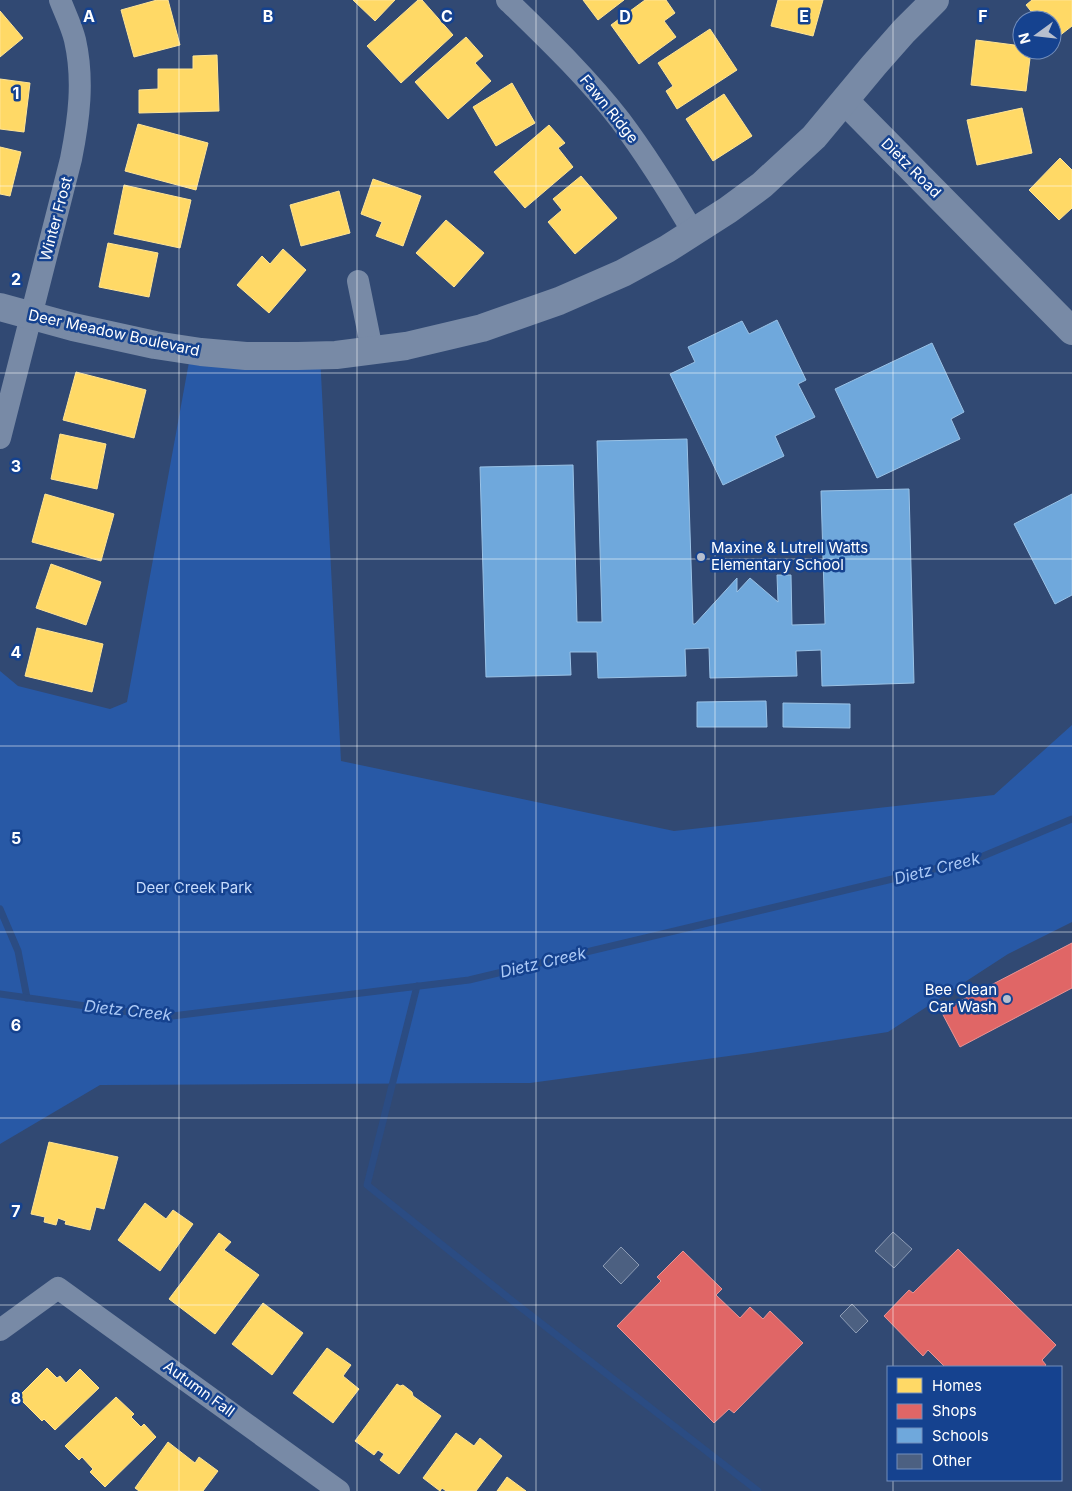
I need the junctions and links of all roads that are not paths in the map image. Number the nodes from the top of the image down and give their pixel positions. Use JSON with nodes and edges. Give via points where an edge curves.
{"nodes":[{"id":1,"x":60,"y":0,"type":"edge"},
{"id":2,"x":507,"y":0,"type":"edge"},
{"id":3,"x":935,"y":0,"type":"edge"},
{"id":4,"x":845,"y":101,"type":"junction"},
{"id":5,"x":693,"y":232,"type":"junction"},
{"id":6,"x":358,"y":281,"type":"dead end"},
{"id":7,"x":0,"y":307,"type":"edge"},
{"id":8,"x":30,"y":316,"type":"junction"},
{"id":9,"x":1072,"y":331,"type":"edge"},
{"id":10,"x":372,"y":350,"type":"junction"},
{"id":11,"x":0,"y":438,"type":"edge"},
{"id":12,"x":0,"y":1330,"type":"edge"},
{"id":13,"x":339,"y":1491,"type":"edge"}],
"edges":[{"from":1,"to":8,"type":"street","name":"Winter Frost","via":[[75,38],[80,90],[78,123]]},
{"from":2,"to":5,"type":"street","name":"Fawn Ridge","via":[[570,62],[619,119],[656,170]]},
{"from":3,"to":4,"type":"street"},
{"from":4,"to":5,"type":"street","name":"Deer Meadow Boulevard","via":[[814,137],[762,185]]},
{"from":4,"to":9,"type":"street","name":"Dietz Road"},
{"from":5,"to":10,"type":"street","name":"Deer Meadow Boulevard","via":[[623,273],[559,301],[482,328],[406,346]]},
{"from":6,"to":10,"type":"street"},
{"from":7,"to":8,"type":"street","name":"Deer Meadow Boulevard"},
{"from":8,"to":10,"type":"street","name":"Deer Meadow Boulevard","via":[[73,328],[201,352],[298,356]]},
{"from":8,"to":11,"type":"street","name":"Winter Frost"},
{"from":12,"to":13,"type":"street","name":"Autumn Fall","via":[[58,1288]]}]}
